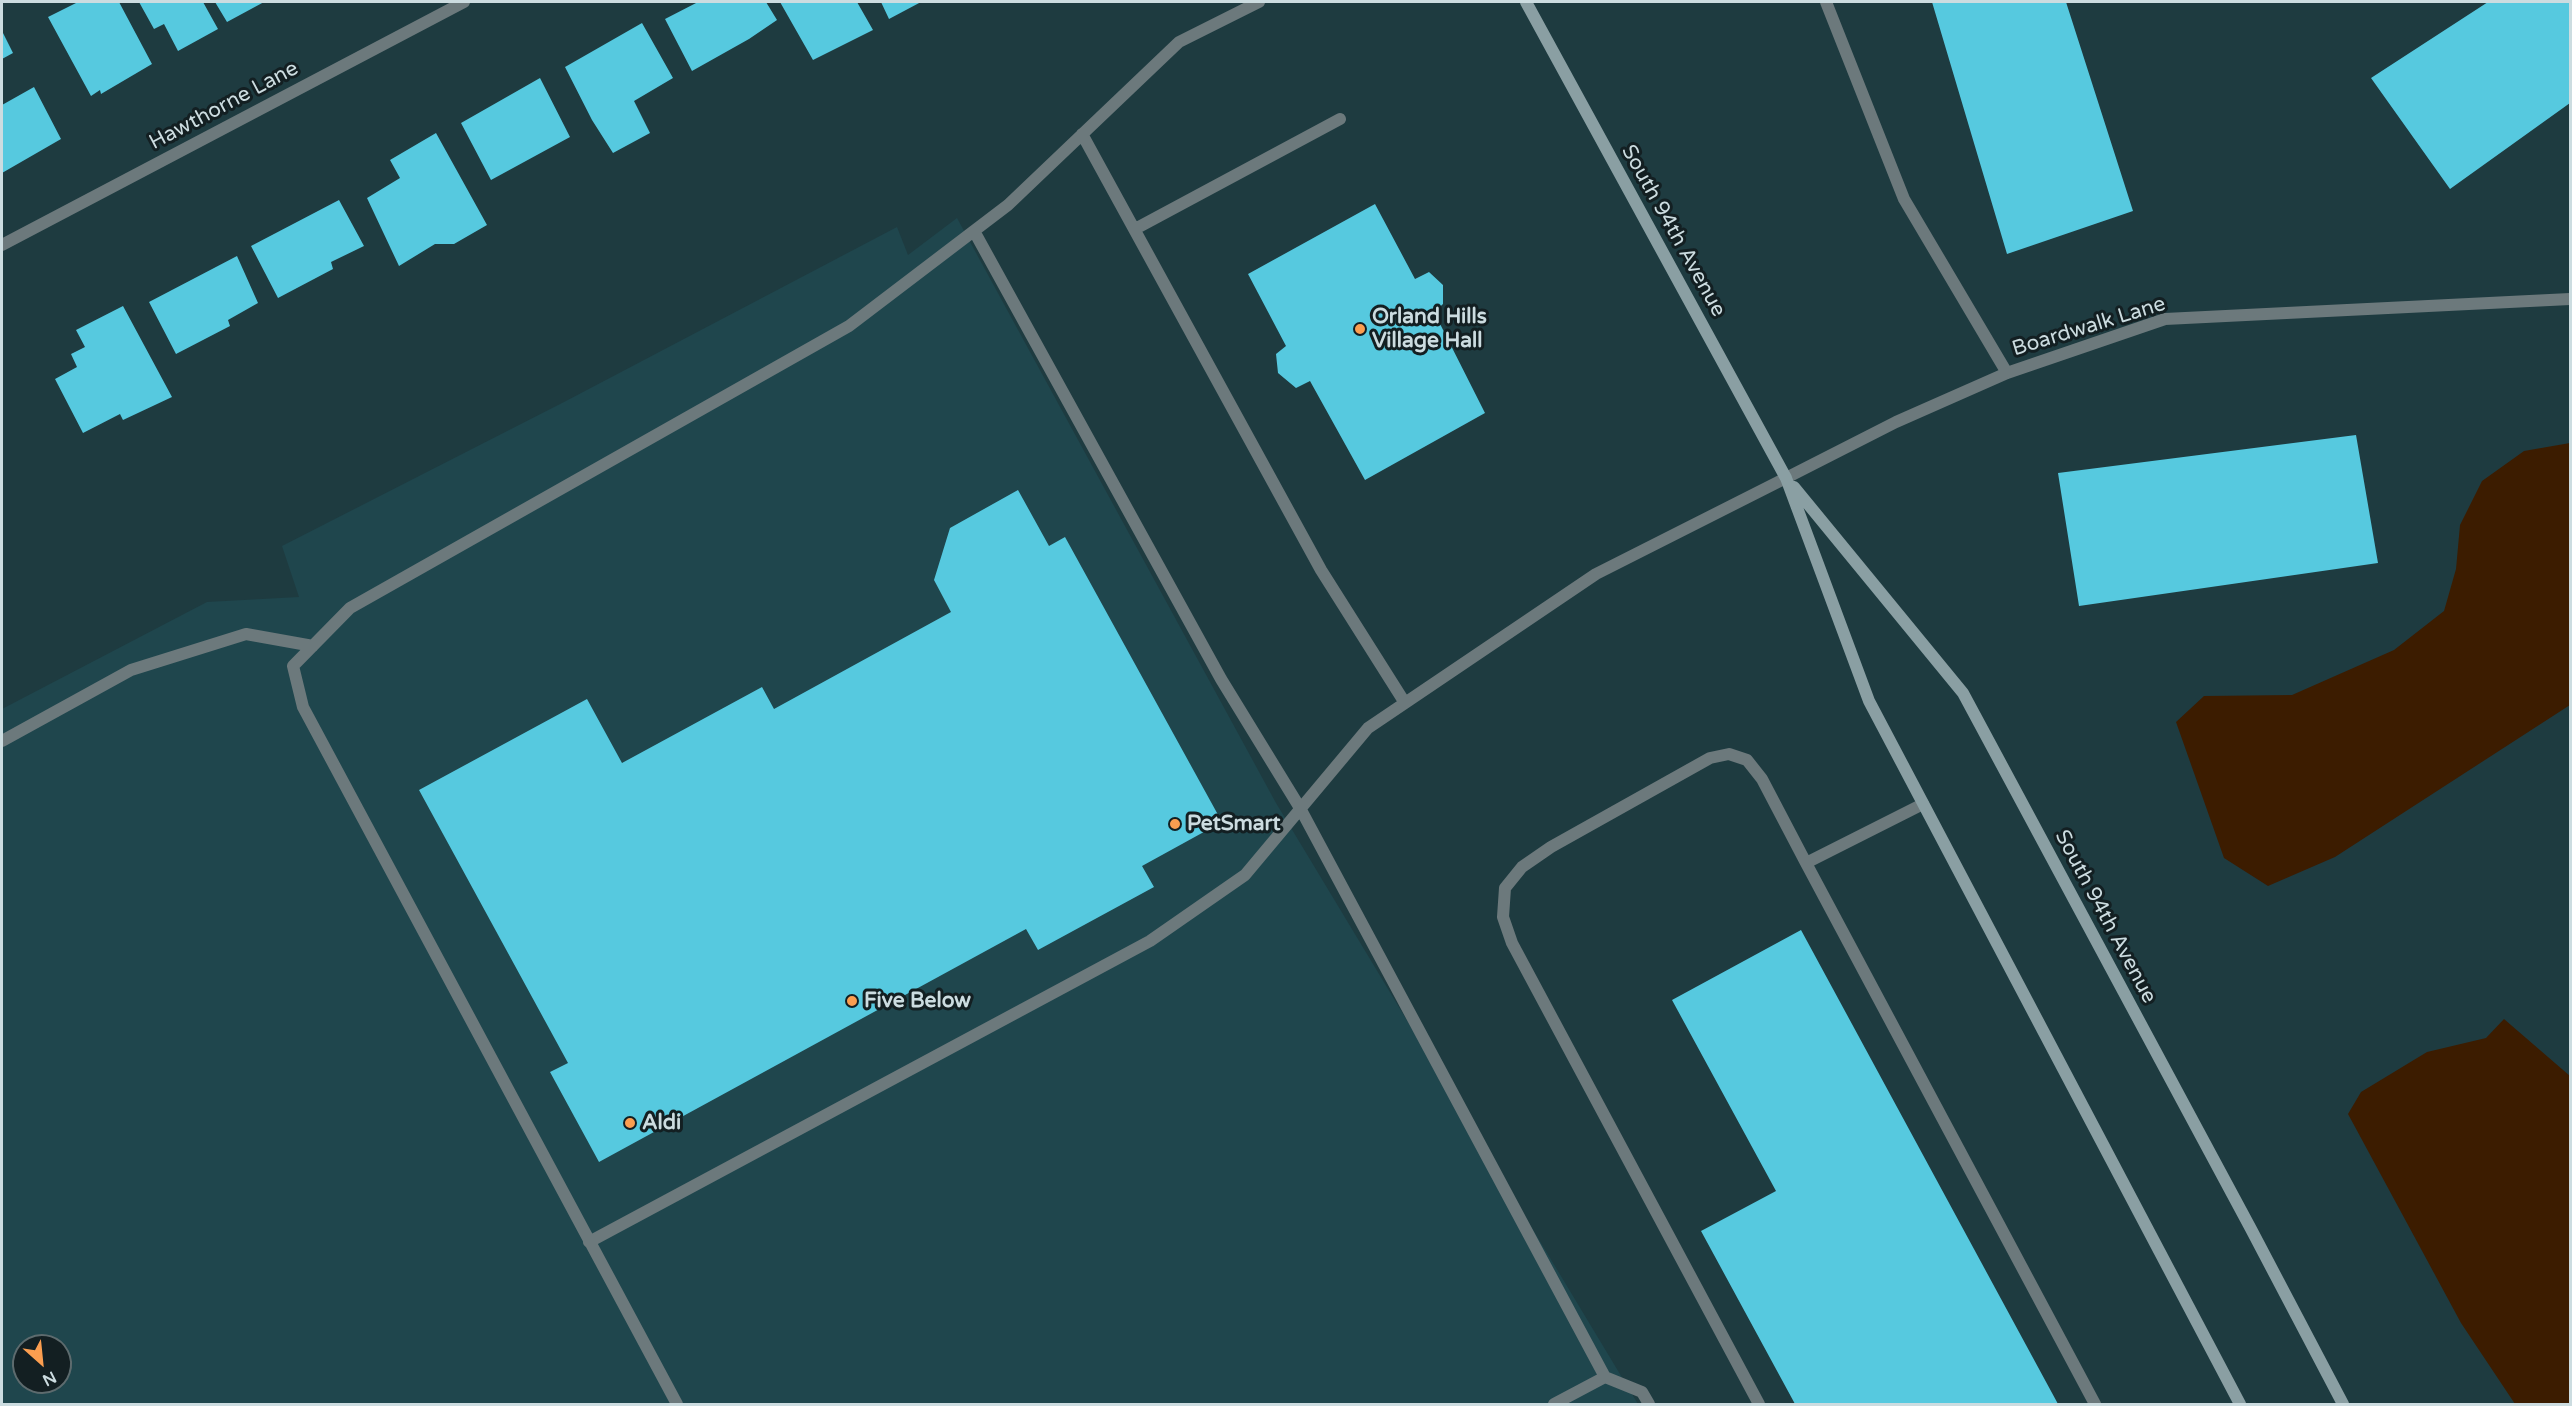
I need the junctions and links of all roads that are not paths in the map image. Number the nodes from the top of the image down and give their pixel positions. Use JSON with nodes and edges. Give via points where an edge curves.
{"nodes":[{"id":1,"x":464,"y":2,"type":"edge"},
{"id":2,"x":1259,"y":2,"type":"edge"},
{"id":3,"x":1526,"y":2,"type":"edge"},
{"id":4,"x":1826,"y":2,"type":"edge"},
{"id":5,"x":1340,"y":119,"type":"dead end"},
{"id":6,"x":1083,"y":134,"type":"junction"},
{"id":7,"x":1135,"y":230,"type":"junction"},
{"id":8,"x":974,"y":231,"type":"junction"},
{"id":9,"x":2,"y":245,"type":"edge"},
{"id":10,"x":2571,"y":299,"type":"edge"},
{"id":11,"x":2007,"y":373,"type":"junction"},
{"id":12,"x":1786,"y":478,"type":"junction"},
{"id":13,"x":313,"y":646,"type":"junction"},
{"id":14,"x":1405,"y":703,"type":"junction"},
{"id":15,"x":2,"y":741,"type":"edge"},
{"id":16,"x":1923,"y":804,"type":"junction"},
{"id":17,"x":1300,"y":808,"type":"junction"},
{"id":18,"x":1806,"y":863,"type":"junction"},
{"id":19,"x":589,"y":1242,"type":"junction"},
{"id":20,"x":1605,"y":1377,"type":"junction"},
{"id":21,"x":677,"y":1404,"type":"edge"},
{"id":22,"x":1554,"y":1404,"type":"edge"},
{"id":23,"x":1649,"y":1404,"type":"edge"},
{"id":24,"x":1759,"y":1404,"type":"edge"},
{"id":25,"x":2095,"y":1404,"type":"edge"},
{"id":26,"x":2240,"y":1404,"type":"edge"},
{"id":27,"x":2343,"y":1404,"type":"edge"}],
"edges":[{"from":1,"to":9,"type":"street","name":"Hawthorne Lane"},
{"from":2,"to":6,"type":"street","via":[[1179,42]]},
{"from":3,"to":12,"type":"street","name":"South 94th Avenue"},
{"from":4,"to":11,"type":"street","via":[[1904,199]]},
{"from":5,"to":7,"type":"street"},
{"from":6,"to":7,"type":"street"},
{"from":6,"to":8,"type":"street","via":[[1008,205]]},
{"from":7,"to":14,"type":"street","via":[[1321,570]]},
{"from":8,"to":13,"type":"street","via":[[849,326],[350,608]]},
{"from":8,"to":17,"type":"street","via":[[1221,679]]},
{"from":10,"to":11,"type":"street","name":"Boardwalk Lane","via":[[2165,319]]},
{"from":11,"to":12,"type":"street","name":"Boardwalk Lane","via":[[1896,422]]},
{"from":12,"to":14,"type":"street","name":"Boardwalk Lane","via":[[1596,574]]},
{"from":12,"to":16,"type":"street","name":"South 94th Avenue","via":[[1869,700]]},
{"from":12,"to":27,"type":"street","name":"South 94th Avenue","via":[[1963,693]]},
{"from":13,"to":15,"type":"street","via":[[246,634],[131,670]]},
{"from":13,"to":19,"type":"street","via":[[293,666],[303,707]]},
{"from":14,"to":17,"type":"street","name":"Boardwalk Lane","via":[[1368,728]]},
{"from":16,"to":18,"type":"street"},
{"from":16,"to":26,"type":"street","name":"South 94th Avenue"},
{"from":17,"to":19,"type":"street","name":"Boardwalk Lane","via":[[1245,875],[1150,941]]},
{"from":17,"to":20,"type":"street"},
{"from":18,"to":24,"type":"street","via":[[1762,779],[1747,760],[1729,754],[1710,758],[1551,847],[1522,867],[1505,888],[1503,917],[1512,943]]},
{"from":18,"to":25,"type":"street"},
{"from":19,"to":21,"type":"street"},
{"from":20,"to":22,"type":"street"},
{"from":20,"to":23,"type":"street","via":[[1642,1392]]}]}
